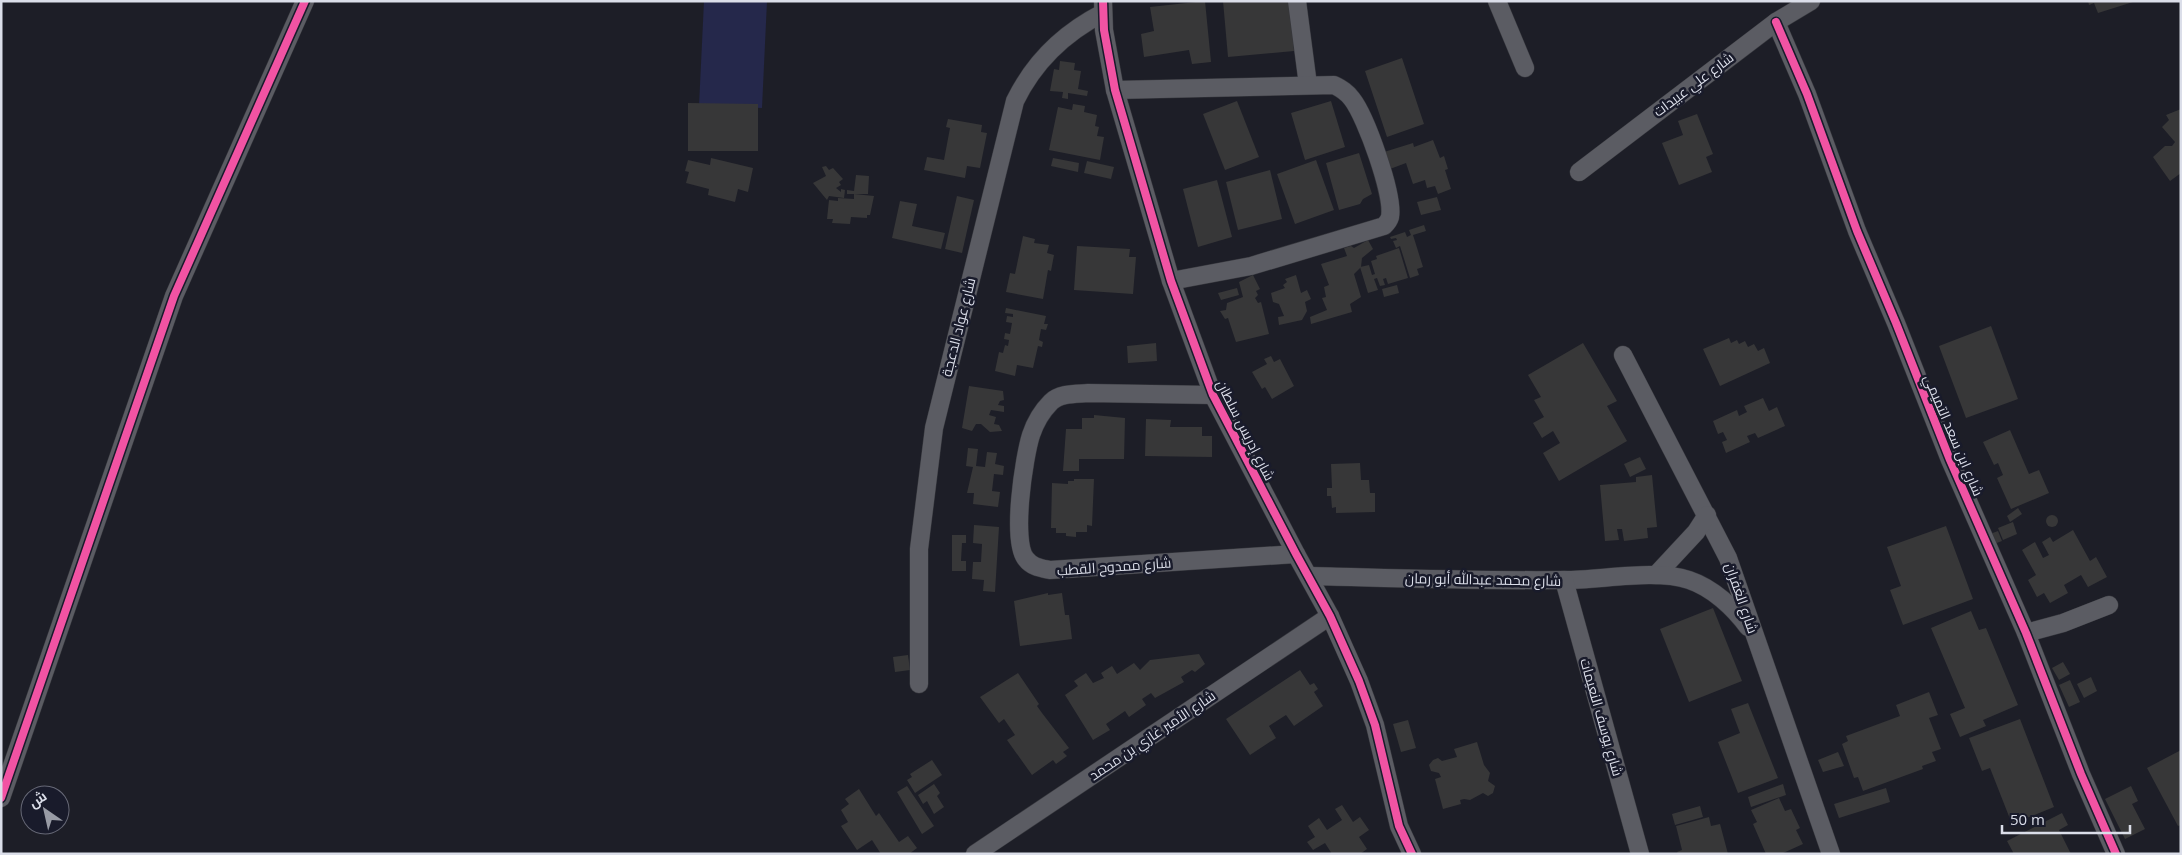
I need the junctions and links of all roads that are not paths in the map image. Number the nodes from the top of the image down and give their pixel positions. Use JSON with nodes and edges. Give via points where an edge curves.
{"nodes":[{"id":1,"x":306,"y":1,"type":"edge"},
{"id":2,"x":1297,"y":1,"type":"edge"},
{"id":3,"x":1497,"y":1,"type":"edge"},
{"id":4,"x":1811,"y":1,"type":"edge"},
{"id":5,"x":1103,"y":7,"type":"edge"},
{"id":6,"x":1776,"y":22,"type":"junction"},
{"id":7,"x":1525,"y":68,"type":"dead end"},
{"id":8,"x":1308,"y":85,"type":"junction"},
{"id":9,"x":1115,"y":90,"type":"junction"},
{"id":10,"x":1579,"y":172,"type":"dead end"},
{"id":11,"x":1171,"y":281,"type":"junction"},
{"id":12,"x":1623,"y":355,"type":"dead end"},
{"id":13,"x":1213,"y":395,"type":"junction"},
{"id":14,"x":1708,"y":515,"type":"junction"},
{"id":15,"x":1296,"y":554,"type":"junction"},
{"id":16,"x":1656,"y":575,"type":"junction"},
{"id":17,"x":1310,"y":576,"type":"junction"},
{"id":18,"x":1564,"y":580,"type":"junction"},
{"id":19,"x":2109,"y":605,"type":"dead end"},
{"id":20,"x":1330,"y":616,"type":"junction"},
{"id":21,"x":2026,"y":632,"type":"junction"},
{"id":22,"x":1755,"y":635,"type":"junction"},
{"id":23,"x":919,"y":684,"type":"dead end"},
{"id":24,"x":1,"y":798,"type":"edge"},
{"id":25,"x":1399,"y":826,"type":"junction"},
{"id":26,"x":976,"y":854,"type":"edge"},
{"id":27,"x":1397,"y":854,"type":"edge"},
{"id":28,"x":1412,"y":854,"type":"edge"},
{"id":29,"x":1640,"y":854,"type":"edge"},
{"id":30,"x":1831,"y":854,"type":"edge"},
{"id":31,"x":2116,"y":854,"type":"edge"}],
"edges":[{"from":1,"to":24,"type":"street","via":[[174,296]]},
{"from":2,"to":8,"type":"street"},
{"from":3,"to":7,"type":"street"},
{"from":4,"to":6,"type":"street","name":"شارع علي عبيدات"},
{"from":5,"to":9,"type":"street","name":"شارع إدريس سلطان"},
{"from":5,"to":23,"type":"street","name":"شارع عواد الدعجة","via":[[1048,52],[1027,78],[1015,101],[934,428],[919,549]]},
{"from":6,"to":10,"type":"street","name":"شارع علي عبيدات"},
{"from":6,"to":21,"type":"street","name":"شارع ابن سعد التميمي","via":[[1950,460]]},
{"from":8,"to":9,"type":"street"},
{"from":8,"to":11,"type":"street","via":[[1334,85],[1353,100],[1376,151],[1388,194],[1388,222],[1376,230],[1251,266]]},
{"from":9,"to":11,"type":"street","name":"شارع إدريس سلطان"},
{"from":11,"to":13,"type":"street","name":"شارع إدريس سلطان"},
{"from":12,"to":14,"type":"street","name":"شارع الغفران"},
{"from":13,"to":15,"type":"street","name":"شارع إدريس سلطان"},
{"from":13,"to":15,"type":"street","name":"شارع ممدوح القطب","via":[[1088,393],[1068,394],[1052,400],[1031,434],[1018,529],[1020,548],[1026,560],[1050,570]]},
{"from":14,"to":16,"type":"street"},
{"from":14,"to":22,"type":"street","name":"شارع الغفران","via":[[1728,558]]},
{"from":15,"to":17,"type":"street","name":"شارع إدريس سلطان"},
{"from":16,"to":18,"type":"street","name":"شارع محمد عبدالله أبو رمان"},
{"from":16,"to":22,"type":"street","name":"شارع محمد عبدالله أبو رمان","via":[[1691,581],[1705,588],[1735,611]]},
{"from":17,"to":18,"type":"street","name":"شارع محمد عبدالله أبو رمان"},
{"from":17,"to":20,"type":"street","name":"شارع إدريس سلطان"},
{"from":18,"to":29,"type":"street","name":"شارع يوسف النعيمات"},
{"from":19,"to":21,"type":"street","via":[[2063,623]]},
{"from":20,"to":25,"type":"street","name":"شارع إدريس سلطان","via":[[1375,725]]},
{"from":20,"to":26,"type":"street","name":"شارع الأمير غازي بن محمد"},
{"from":21,"to":31,"type":"street","name":"شارع ابن سعد التميمي"},
{"from":22,"to":30,"type":"street","name":"شارع الغفران"},
{"from":25,"to":27,"type":"street","name":"شارع إدريس سلطان"},
{"from":25,"to":28,"type":"street","name":"شارع إدريس سلطان"}]}
